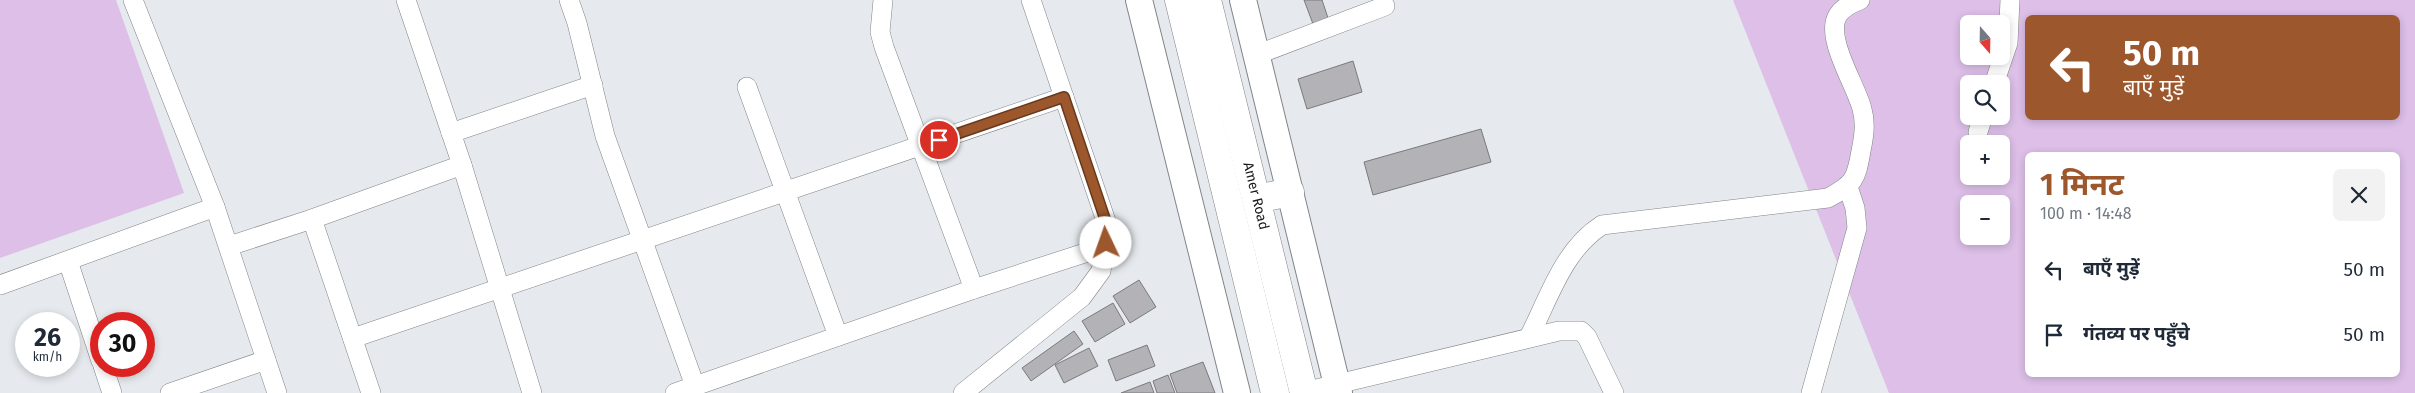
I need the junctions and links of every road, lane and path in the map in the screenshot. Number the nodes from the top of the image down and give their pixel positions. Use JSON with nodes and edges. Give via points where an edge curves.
{"nodes":[{"id":1,"x":133,"y":0,"type":"edge"},
{"id":2,"x":406,"y":0,"type":"edge"},
{"id":3,"x":569,"y":0,"type":"edge"},
{"id":4,"x":883,"y":0,"type":"edge"},
{"id":5,"x":1031,"y":0,"type":"edge"},
{"id":6,"x":1140,"y":0,"type":"edge"},
{"id":7,"x":1179,"y":0,"type":"edge"},
{"id":8,"x":1208,"y":0,"type":"edge"},
{"id":9,"x":1243,"y":0,"type":"edge"},
{"id":10,"x":1860,"y":0,"type":"edge"},
{"id":11,"x":2010,"y":0,"type":"edge"},
{"id":12,"x":1385,"y":6,"type":"dead end"},
{"id":13,"x":1256,"y":56,"type":"junction"},
{"id":14,"x":1997,"y":75,"type":"edge"},
{"id":15,"x":593,"y":85,"type":"junction"},
{"id":16,"x":747,"y":87,"type":"dead end"},
{"id":17,"x":1064,"y":97,"type":"junction"},
{"id":18,"x":451,"y":133,"type":"junction"},
{"id":19,"x":921,"y":146,"type":"junction"},
{"id":20,"x":462,"y":165,"type":"junction"},
{"id":21,"x":1848,"y":187,"type":"junction"},
{"id":22,"x":785,"y":192,"type":"junction"},
{"id":23,"x":1290,"y":192,"type":"junction"},
{"id":24,"x":1257,"y":199,"type":"junction"},
{"id":25,"x":216,"y":207,"type":"junction"},
{"id":26,"x":312,"y":219,"type":"junction"},
{"id":27,"x":642,"y":240,"type":"junction"},
{"id":28,"x":1106,"y":243,"type":"junction"},
{"id":29,"x":229,"y":246,"type":"junction"},
{"id":30,"x":68,"y":261,"type":"junction"},
{"id":31,"x":0,"y":285,"type":"edge"},
{"id":32,"x":499,"y":289,"type":"junction"},
{"id":33,"x":974,"y":289,"type":"junction"},
{"id":34,"x":90,"y":328,"type":"edge"},
{"id":35,"x":838,"y":336,"type":"junction"},
{"id":36,"x":353,"y":338,"type":"junction"},
{"id":37,"x":1529,"y":338,"type":"junction"},
{"id":38,"x":266,"y":360,"type":"junction"},
{"id":39,"x":107,"y":377,"type":"edge"},
{"id":40,"x":694,"y":386,"type":"junction"},
{"id":41,"x":1338,"y":389,"type":"edge"},
{"id":42,"x":112,"y":393,"type":"edge"},
{"id":43,"x":170,"y":393,"type":"edge"},
{"id":44,"x":277,"y":393,"type":"edge"},
{"id":45,"x":371,"y":393,"type":"edge"},
{"id":46,"x":532,"y":393,"type":"edge"},
{"id":47,"x":675,"y":393,"type":"edge"},
{"id":48,"x":963,"y":393,"type":"edge"},
{"id":49,"x":1237,"y":393,"type":"edge"},
{"id":50,"x":1275,"y":393,"type":"edge"},
{"id":51,"x":1304,"y":393,"type":"edge"},
{"id":52,"x":1614,"y":393,"type":"edge"},
{"id":53,"x":1811,"y":393,"type":"edge"}],
"edges":[{"from":1,"to":25,"type":"street"},
{"from":2,"to":18,"type":"street"},
{"from":3,"to":15,"type":"street"},
{"from":4,"to":19,"type":"street","via":[[880,32]]},
{"from":5,"to":17,"type":"street"},
{"from":6,"to":49,"type":"street"},
{"from":7,"to":50,"type":"highway","name":"Amer Road"},
{"from":8,"to":24,"type":"highway","name":"Amer Road"},
{"from":9,"to":13,"type":"street"},
{"from":10,"to":21,"type":"street","via":[[1846,6],[1837,15],[1834,40],[1856,89],[1865,128],[1857,172]]},
{"from":11,"to":14,"type":"street","via":[[2008,43]]},
{"from":12,"to":13,"type":"street"},
{"from":13,"to":23,"type":"street"},
{"from":15,"to":18,"type":"street"},
{"from":15,"to":27,"type":"street","via":[[605,136]]},
{"from":16,"to":22,"type":"street"},
{"from":17,"to":19,"type":"street"},
{"from":17,"to":28,"type":"street","via":[[1106,222]]},
{"from":18,"to":20,"type":"street"},
{"from":19,"to":22,"type":"street"},
{"from":19,"to":33,"type":"street"},
{"from":20,"to":26,"type":"street"},
{"from":20,"to":32,"type":"street"},
{"from":21,"to":37,"type":"street","via":[[1828,198],[1602,226],[1576,247]]},
{"from":21,"to":53,"type":"street","via":[[1857,228]]},
{"from":22,"to":27,"type":"street"},
{"from":22,"to":35,"type":"street"},
{"from":23,"to":24,"type":"highway"},
{"from":23,"to":41,"type":"street"},
{"from":24,"to":51,"type":"highway","name":"Amer Road"},
{"from":25,"to":29,"type":"street"},
{"from":25,"to":30,"type":"street"},
{"from":26,"to":29,"type":"street"},
{"from":26,"to":36,"type":"street"},
{"from":27,"to":32,"type":"street"},
{"from":27,"to":40,"type":"street"},
{"from":28,"to":33,"type":"street","via":[[1097,249]]},
{"from":28,"to":48,"type":"street","via":[[1101,271],[1082,296]]},
{"from":29,"to":38,"type":"street"},
{"from":30,"to":31,"type":"street"},
{"from":30,"to":34,"type":"street"},
{"from":32,"to":36,"type":"street"},
{"from":32,"to":46,"type":"street"},
{"from":33,"to":35,"type":"street"},
{"from":35,"to":40,"type":"street"},
{"from":36,"to":45,"type":"street"},
{"from":37,"to":41,"type":"street"},
{"from":37,"to":52,"type":"street","via":[[1559,331],[1581,331],[1592,346]]},
{"from":38,"to":43,"type":"street"},
{"from":38,"to":44,"type":"street"},
{"from":39,"to":42,"type":"street"},
{"from":40,"to":47,"type":"street"},
{"from":41,"to":51,"type":"street"}]}
